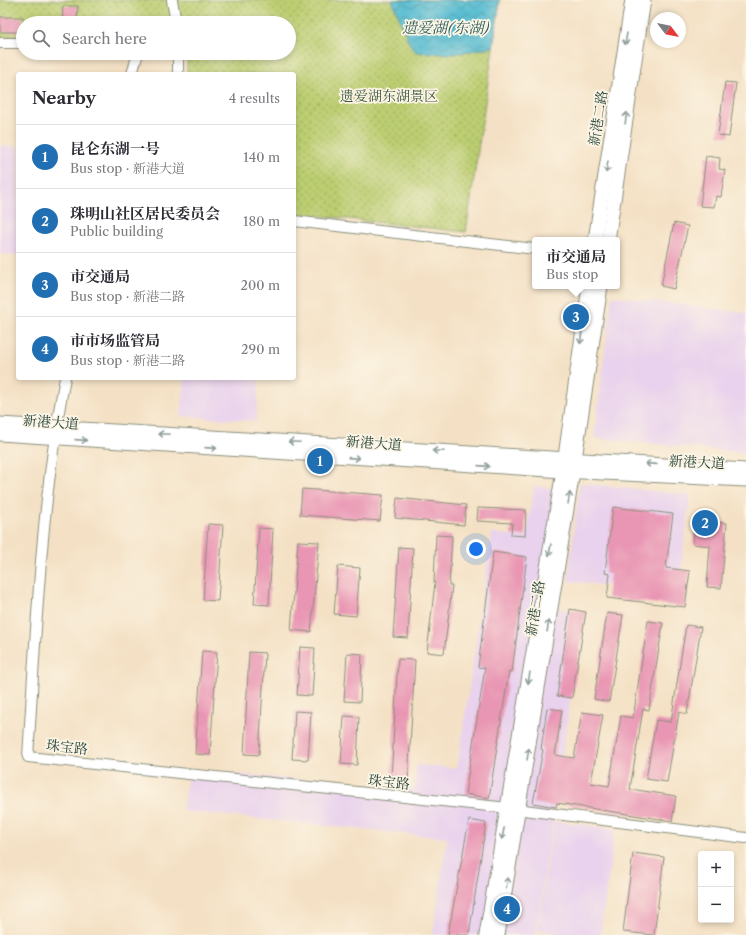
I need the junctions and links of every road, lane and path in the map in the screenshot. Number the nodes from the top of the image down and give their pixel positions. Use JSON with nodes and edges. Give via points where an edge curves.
{"nodes":[{"id":1,"x":172,"y":0,"type":"edge"},
{"id":2,"x":632,"y":0,"type":"edge"},
{"id":3,"x":644,"y":0,"type":"edge"},
{"id":4,"x":175,"y":16,"type":"edge"},
{"id":5,"x":0,"y":43,"type":"edge"},
{"id":6,"x":16,"y":43,"type":"edge"},
{"id":7,"x":136,"y":60,"type":"edge"},
{"id":8,"x":178,"y":60,"type":"edge"},
{"id":9,"x":133,"y":72,"type":"edge"},
{"id":10,"x":178,"y":72,"type":"edge"},
{"id":11,"x":296,"y":221,"type":"edge"},
{"id":12,"x":595,"y":237,"type":"edge"},
{"id":13,"x":608,"y":237,"type":"edge"},
{"id":14,"x":532,"y":249,"type":"edge"},
{"id":15,"x":589,"y":289,"type":"edge"},
{"id":16,"x":600,"y":289,"type":"edge"},
{"id":17,"x":65,"y":380,"type":"edge"},
{"id":18,"x":0,"y":424,"type":"edge"},
{"id":19,"x":55,"y":433,"type":"junction"},
{"id":20,"x":0,"y":434,"type":"edge"},
{"id":21,"x":569,"y":465,"type":"junction"},
{"id":22,"x":746,"y":470,"type":"edge"},
{"id":23,"x":746,"y":480,"type":"edge"},
{"id":24,"x":513,"y":809,"type":"junction"},
{"id":25,"x":746,"y":838,"type":"edge"},
{"id":26,"x":486,"y":935,"type":"edge"},
{"id":27,"x":498,"y":935,"type":"edge"}],
"edges":[{"from":1,"to":4,"type":"street"},
{"from":2,"to":12,"type":"main road","name":"新港二路","one_way":true},
{"from":13,"to":3,"type":"main road","name":"新港二路","one_way":true},
{"from":5,"to":6,"type":"street"},
{"from":7,"to":9,"type":"street"},
{"from":8,"to":10,"type":"street"},
{"from":11,"to":14,"type":"street"},
{"from":15,"to":21,"type":"main road","name":"新港二路","one_way":true},
{"from":16,"to":21,"type":"main road","name":"新港二路"},
{"from":17,"to":19,"type":"street"},
{"from":18,"to":19,"type":"main road","name":"新港大道"},
{"from":19,"to":20,"type":"main road","name":"新港大道"},
{"from":19,"to":21,"type":"main road","name":"新港大道"},
{"from":19,"to":24,"type":"street","name":"珠宝路","via":[[37,611],[28,757]]},
{"from":22,"to":21,"type":"main road","name":"新港大道","one_way":true},
{"from":21,"to":23,"type":"main road","name":"新港大道"},
{"from":21,"to":24,"type":"main road","name":"新港二路"},
{"from":24,"to":25,"type":"street","name":"珠宝路"},
{"from":24,"to":26,"type":"main road","name":"新港二路","one_way":true},
{"from":27,"to":24,"type":"main road","name":"新港二路","one_way":true}]}
